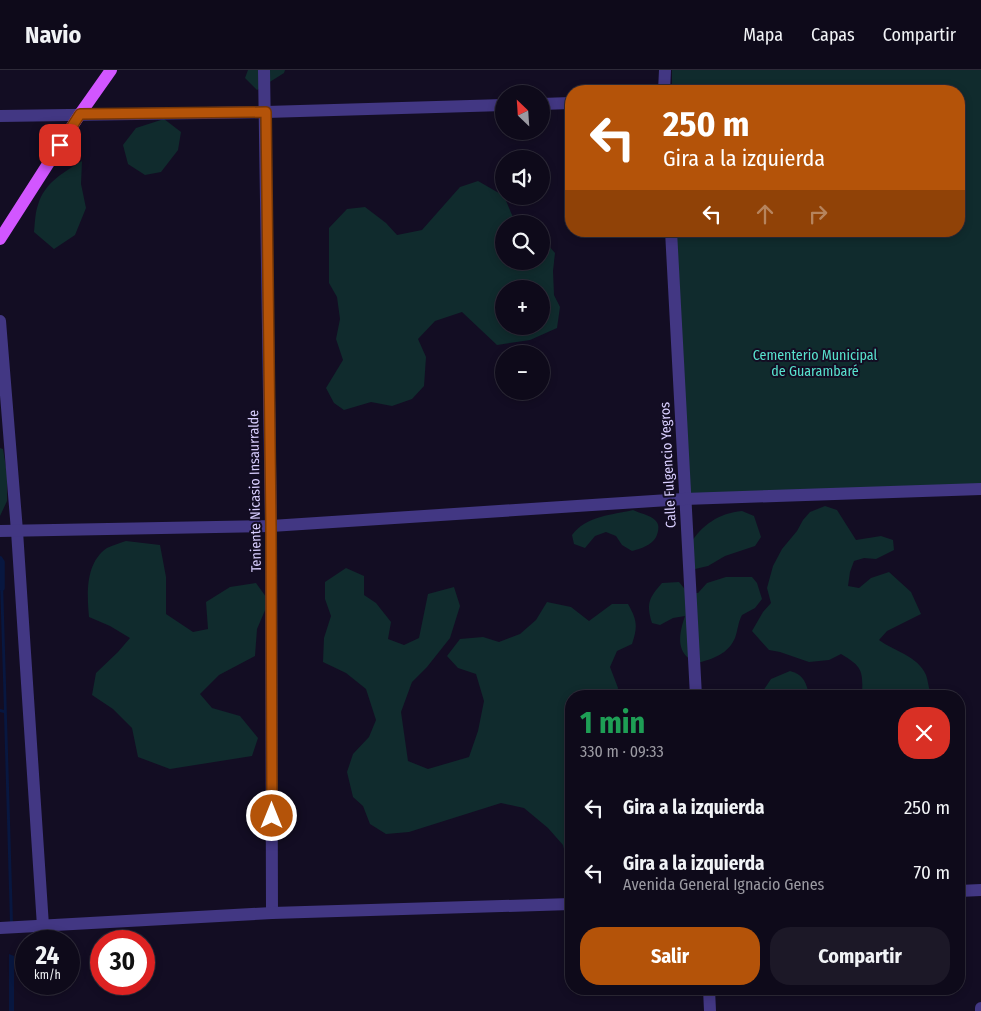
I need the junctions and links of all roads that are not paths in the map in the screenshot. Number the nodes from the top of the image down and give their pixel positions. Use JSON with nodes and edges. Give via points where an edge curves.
{"nodes":[{"id":1,"x":111,"y":70,"type":"edge"},
{"id":2,"x":264,"y":70,"type":"edge"},
{"id":3,"x":665,"y":70,"type":"edge"},
{"id":4,"x":664,"y":85,"type":"edge"},
{"id":5,"x":565,"y":103,"type":"edge"},
{"id":6,"x":550,"y":104,"type":"edge"},
{"id":7,"x":495,"y":105,"type":"edge"},
{"id":8,"x":266,"y":112,"type":"junction"},
{"id":9,"x":80,"y":114,"type":"junction"},
{"id":10,"x":0,"y":116,"type":"edge"},
{"id":11,"x":671,"y":237,"type":"edge"},
{"id":12,"x":0,"y":239,"type":"edge"},
{"id":13,"x":0,"y":321,"type":"edge"},
{"id":14,"x":981,"y":489,"type":"edge"},
{"id":15,"x":684,"y":499,"type":"junction"},
{"id":16,"x":271,"y":526,"type":"junction"},
{"id":17,"x":0,"y":531,"type":"edge"},
{"id":18,"x":17,"y":531,"type":"junction"},
{"id":19,"x":696,"y":690,"type":"edge"},
{"id":20,"x":981,"y":890,"type":"edge"},
{"id":21,"x":965,"y":891,"type":"edge"},
{"id":22,"x":565,"y":904,"type":"edge"},
{"id":23,"x":272,"y":913,"type":"junction"},
{"id":24,"x":44,"y":926,"type":"junction"},
{"id":25,"x":0,"y":928,"type":"edge"},
{"id":26,"x":709,"y":995,"type":"edge"},
{"id":27,"x":710,"y":1011,"type":"edge"}],
"edges":[{"from":1,"to":9,"type":"main road"},
{"from":2,"to":8,"type":"street","name":"Teniente Nicasio Insaurralde"},
{"from":3,"to":4,"type":"street"},
{"from":5,"to":6,"type":"street"},
{"from":7,"to":8,"type":"street"},
{"from":8,"to":9,"type":"street"},
{"from":8,"to":16,"type":"street","name":"Teniente Nicasio Insaurralde"},
{"from":9,"to":10,"type":"street"},
{"from":9,"to":12,"type":"main road"},
{"from":11,"to":15,"type":"street","name":"Calle Fulgencio Yegros"},
{"from":13,"to":18,"type":"street"},
{"from":14,"to":15,"type":"street"},
{"from":15,"to":16,"type":"street"},
{"from":15,"to":19,"type":"street","name":"Calle Fulgencio Yegros"},
{"from":16,"to":18,"type":"street"},
{"from":16,"to":23,"type":"street","name":"Teniente Nicasio Insaurralde"},
{"from":17,"to":18,"type":"street"},
{"from":18,"to":24,"type":"street"},
{"from":20,"to":21,"type":"street"},
{"from":22,"to":23,"type":"street"},
{"from":23,"to":24,"type":"street"},
{"from":24,"to":25,"type":"street"},
{"from":26,"to":27,"type":"street"}]}
